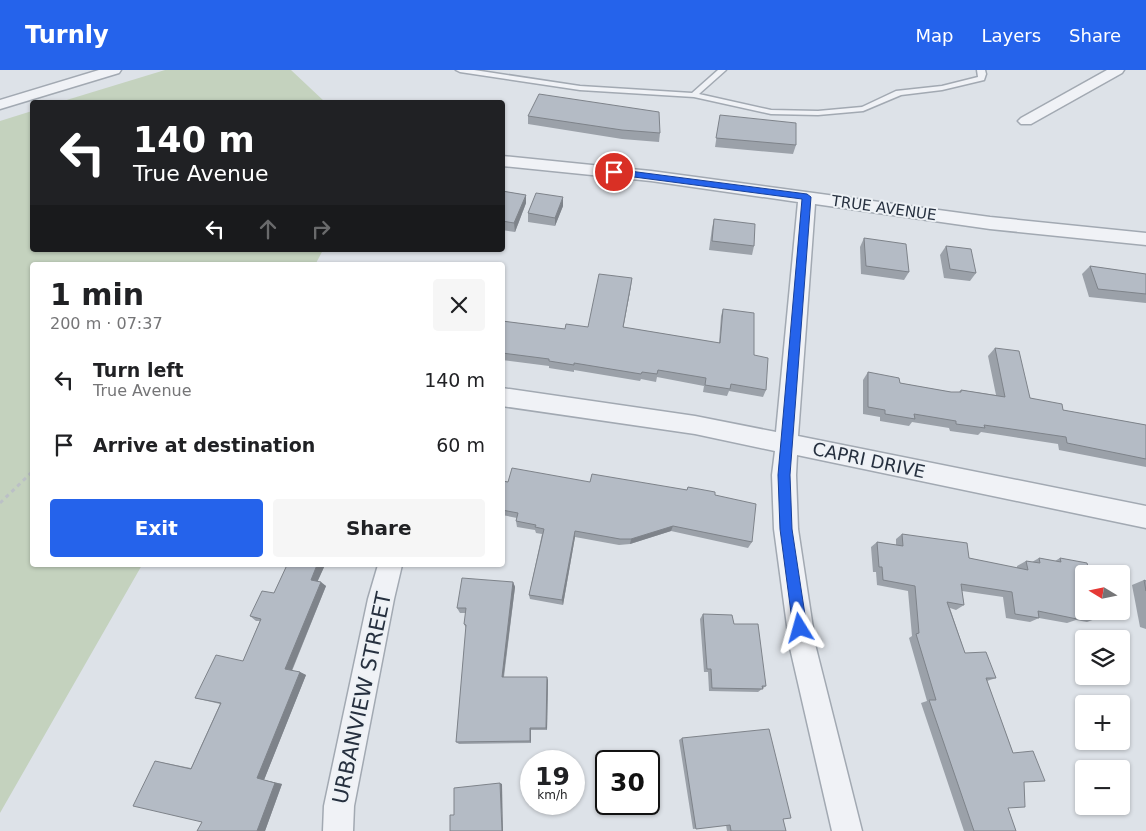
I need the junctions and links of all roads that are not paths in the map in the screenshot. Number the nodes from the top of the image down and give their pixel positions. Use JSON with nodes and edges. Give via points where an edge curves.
{"nodes":[{"id":1,"x":114,"y":70,"type":"edge"},
{"id":2,"x":460,"y":70,"type":"edge"},
{"id":3,"x":722,"y":70,"type":"edge"},
{"id":4,"x":980,"y":70,"type":"edge"},
{"id":5,"x":1117,"y":70,"type":"edge"},
{"id":6,"x":694,"y":95,"type":"junction"},
{"id":7,"x":0,"y":105,"type":"edge"},
{"id":8,"x":1026,"y":121,"type":"dead end"},
{"id":9,"x":505,"y":161,"type":"edge"},
{"id":10,"x":807,"y":197,"type":"junction"},
{"id":11,"x":1146,"y":238,"type":"edge"},
{"id":12,"x":505,"y":396,"type":"edge"},
{"id":13,"x":787,"y":443,"type":"junction"},
{"id":14,"x":1146,"y":517,"type":"edge"},
{"id":15,"x":389,"y":567,"type":"edge"},
{"id":16,"x":338,"y":831,"type":"edge"},
{"id":17,"x":847,"y":831,"type":"edge"}],
"edges":[{"from":1,"to":7,"type":"street"},
{"from":2,"to":6,"type":"lane","via":[[580,88]]},
{"from":3,"to":6,"type":"lane"},
{"from":4,"to":6,"type":"lane","via":[[981,78],[899,93],[863,109],[818,113],[771,112]]},
{"from":5,"to":8,"type":"street"},
{"from":9,"to":10,"type":"street","name":"TRUE AVENUE"},
{"from":10,"to":11,"type":"street","name":"TRUE AVENUE","via":[[990,223]]},
{"from":10,"to":13,"type":"street"},
{"from":12,"to":13,"type":"street","name":"CAPRI DRIVE","via":[[695,425]]},
{"from":13,"to":14,"type":"street","name":"CAPRI DRIVE"},
{"from":13,"to":17,"type":"street","via":[[784,475],[786,529],[803,648]]},
{"from":15,"to":16,"type":"street","name":"URBANVIEW STREET","via":[[339,806]]}]}
